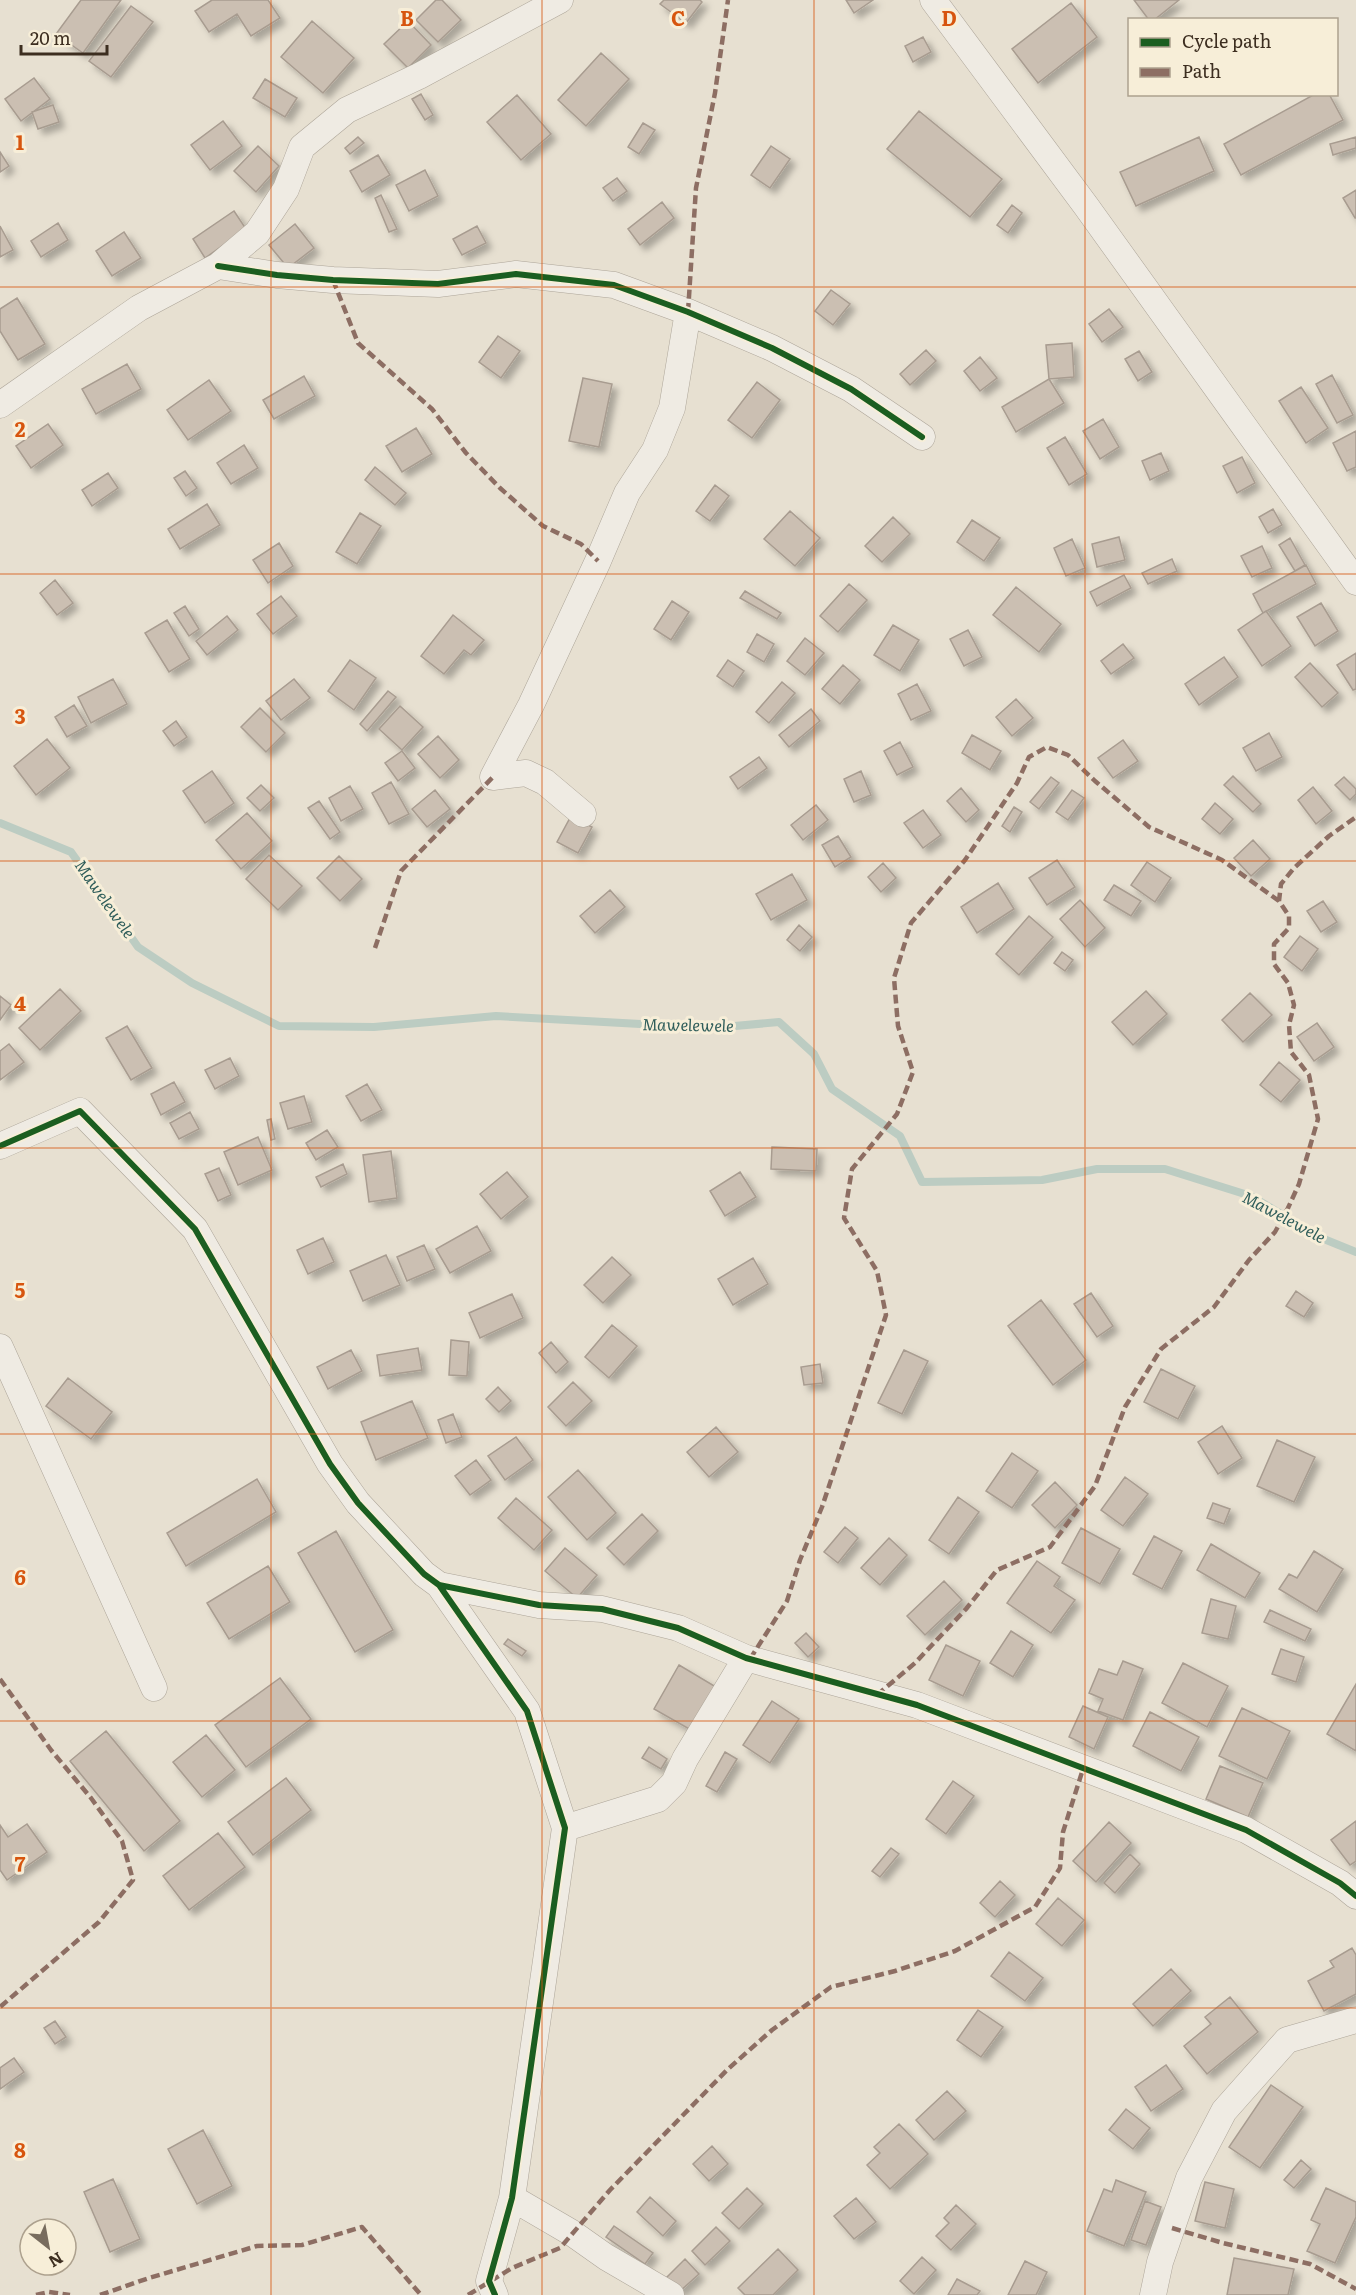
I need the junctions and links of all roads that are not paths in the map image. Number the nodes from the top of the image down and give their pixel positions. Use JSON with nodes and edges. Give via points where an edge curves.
{"nodes":[{"id":1,"x":560,"y":0,"type":"edge"},
{"id":2,"x":933,"y":0,"type":"edge"},
{"id":3,"x":218,"y":266,"type":"junction"},
{"id":4,"x":688,"y":312,"type":"junction"},
{"id":5,"x":0,"y":405,"type":"edge"},
{"id":6,"x":922,"y":437,"type":"dead end"},
{"id":7,"x":1356,"y":582,"type":"edge"},
{"id":8,"x":583,"y":814,"type":"dead end"},
{"id":9,"x":0,"y":1146,"type":"edge"},
{"id":10,"x":0,"y":1347,"type":"edge"},
{"id":11,"x":439,"y":1585,"type":"junction"},
{"id":12,"x":746,"y":1658,"type":"junction"},
{"id":13,"x":154,"y":1688,"type":"dead end"},
{"id":14,"x":565,"y":1828,"type":"junction"},
{"id":15,"x":1356,"y":1896,"type":"edge"},
{"id":16,"x":1356,"y":2020,"type":"edge"},
{"id":17,"x":512,"y":2198,"type":"junction"},
{"id":18,"x":495,"y":2295,"type":"edge"},
{"id":19,"x":671,"y":2295,"type":"edge"},
{"id":20,"x":1153,"y":2295,"type":"edge"}],
"edges":[{"from":1,"to":3,"type":"street","via":[[347,110],[302,147],[286,189],[257,234]]},
{"from":2,"to":7,"type":"street"},
{"from":3,"to":4,"type":"street","via":[[333,280],[438,284],[516,274],[614,285]]},
{"from":3,"to":5,"type":"street","via":[[139,308]]},
{"from":4,"to":6,"type":"street","via":[[851,388]]},
{"from":4,"to":8,"type":"street","via":[[672,408],[655,450],[627,493],[531,705],[493,777],[526,773],[545,782]]},
{"from":9,"to":11,"type":"street","via":[[80,1111],[195,1229],[330,1464],[374,1520]]},
{"from":10,"to":13,"type":"street"},
{"from":11,"to":12,"type":"street","via":[[539,1605],[602,1609],[678,1628]]},
{"from":11,"to":14,"type":"street","via":[[527,1711]]},
{"from":12,"to":14,"type":"street","via":[[674,1784],[658,1799]]},
{"from":12,"to":15,"type":"street","via":[[917,1705],[1246,1830]]},
{"from":14,"to":17,"type":"street"},
{"from":16,"to":20,"type":"street","via":[[1287,2040],[1224,2111],[1189,2178],[1160,2262]]},
{"from":17,"to":18,"type":"street","via":[[489,2282]]},
{"from":17,"to":19,"type":"street"}]}
